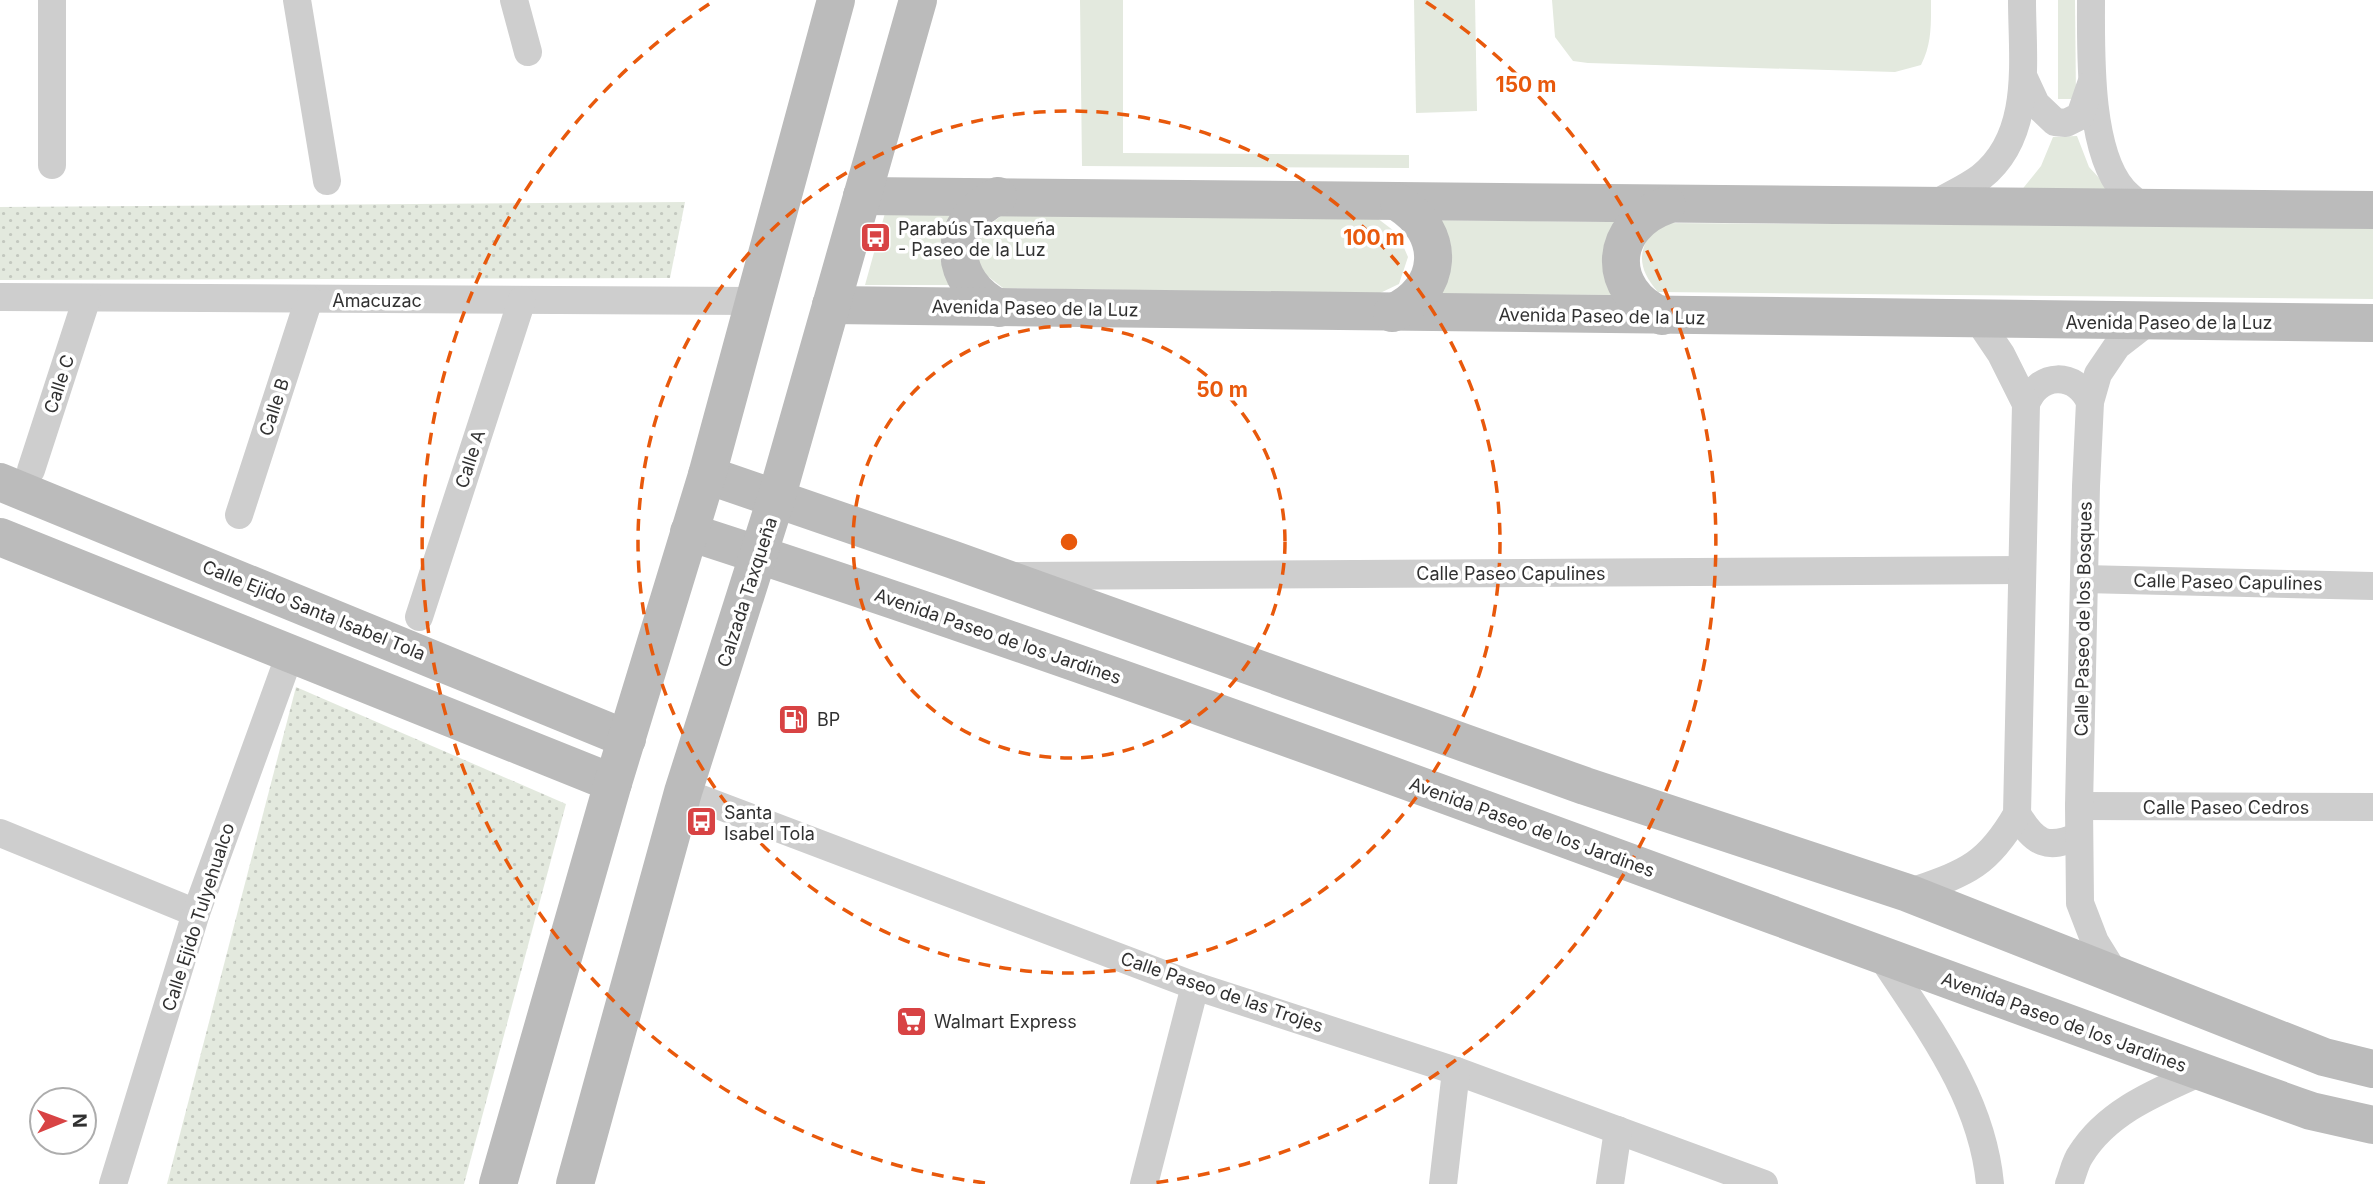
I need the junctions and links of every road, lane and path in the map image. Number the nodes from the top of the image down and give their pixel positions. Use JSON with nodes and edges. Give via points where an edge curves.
{"nodes":[{"id":1,"x":52,"y":0,"type":"edge"},
{"id":2,"x":297,"y":0,"type":"edge"},
{"id":3,"x":514,"y":0,"type":"edge"},
{"id":4,"x":836,"y":0,"type":"edge"},
{"id":5,"x":918,"y":0,"type":"edge"},
{"id":6,"x":2022,"y":0,"type":"edge"},
{"id":7,"x":2091,"y":0,"type":"edge"},
{"id":8,"x":528,"y":52,"type":"dead end"},
{"id":9,"x":2022,"y":74,"type":"junction"},
{"id":10,"x":2091,"y":84,"type":"junction"},
{"id":11,"x":52,"y":165,"type":"dead end"},
{"id":12,"x":327,"y":181,"type":"dead end"},
{"id":13,"x":862,"y":196,"type":"junction"},
{"id":14,"x":998,"y":196,"type":"junction"},
{"id":15,"x":1399,"y":203,"type":"junction"},
{"id":16,"x":1935,"y":204,"type":"junction"},
{"id":17,"x":1667,"y":205,"type":"junction"},
{"id":18,"x":2143,"y":208,"type":"junction"},
{"id":19,"x":2373,"y":210,"type":"edge"},
{"id":20,"x":0,"y":297,"type":"edge"},
{"id":21,"x":87,"y":298,"type":"junction"},
{"id":22,"x":309,"y":299,"type":"junction"},
{"id":23,"x":522,"y":300,"type":"junction"},
{"id":24,"x":754,"y":301,"type":"junction"},
{"id":25,"x":831,"y":306,"type":"junction"},
{"id":26,"x":999,"y":308,"type":"junction"},
{"id":27,"x":1392,"y":313,"type":"junction"},
{"id":28,"x":1662,"y":316,"type":"junction"},
{"id":29,"x":1978,"y":320,"type":"junction"},
{"id":30,"x":2148,"y":322,"type":"junction"},
{"id":31,"x":2373,"y":323,"type":"edge"},
{"id":32,"x":2090,"y":402,"type":"junction"},
{"id":33,"x":2026,"y":404,"type":"junction"},
{"id":34,"x":707,"y":475,"type":"junction"},
{"id":35,"x":15,"y":476,"type":"edge"},
{"id":36,"x":776,"y":499,"type":"junction"},
{"id":37,"x":239,"y":515,"type":"dead end"},
{"id":38,"x":690,"y":532,"type":"junction"},
{"id":39,"x":0,"y":537,"type":"edge"},
{"id":40,"x":760,"y":555,"type":"junction"},
{"id":41,"x":951,"y":559,"type":"junction"},
{"id":42,"x":2022,"y":570,"type":"junction"},
{"id":43,"x":999,"y":576,"type":"junction"},
{"id":44,"x":2084,"y":579,"type":"junction"},
{"id":45,"x":2373,"y":586,"type":"edge"},
{"id":46,"x":931,"y":612,"type":"junction"},
{"id":47,"x":419,"y":617,"type":"dead end"},
{"id":48,"x":290,"y":654,"type":"junction"},
{"id":49,"x":627,"y":739,"type":"junction"},
{"id":50,"x":1477,"y":746,"type":"junction"},
{"id":51,"x":613,"y":783,"type":"junction"},
{"id":52,"x":1585,"y":786,"type":"junction"},
{"id":53,"x":682,"y":792,"type":"junction"},
{"id":54,"x":1457,"y":798,"type":"junction"},
{"id":55,"x":2079,"y":806,"type":"junction"},
{"id":56,"x":2373,"y":807,"type":"edge"},
{"id":57,"x":2017,"y":814,"type":"junction"},
{"id":58,"x":0,"y":833,"type":"edge"},
{"id":59,"x":2079,"y":835,"type":"junction"},
{"id":60,"x":1564,"y":840,"type":"junction"},
{"id":61,"x":1908,"y":893,"type":"junction"},
{"id":62,"x":196,"y":913,"type":"junction"},
{"id":63,"x":1880,"y":954,"type":"junction"},
{"id":64,"x":2118,"y":979,"type":"junction"},
{"id":65,"x":1195,"y":986,"type":"junction"},
{"id":66,"x":2373,"y":1069,"type":"edge"},
{"id":67,"x":1457,"y":1071,"type":"junction"},
{"id":68,"x":2201,"y":1072,"type":"junction"},
{"id":69,"x":2373,"y":1125,"type":"edge"},
{"id":70,"x":1618,"y":1130,"type":"junction"},
{"id":71,"x":113,"y":1184,"type":"edge"},
{"id":72,"x":498,"y":1184,"type":"edge"},
{"id":73,"x":575,"y":1184,"type":"edge"},
{"id":74,"x":1144,"y":1184,"type":"edge"},
{"id":75,"x":1443,"y":1184,"type":"edge"},
{"id":76,"x":1610,"y":1184,"type":"edge"},
{"id":77,"x":1764,"y":1184,"type":"edge"},
{"id":78,"x":1990,"y":1184,"type":"edge"},
{"id":79,"x":2069,"y":1184,"type":"edge"}],
"edges":[{"from":1,"to":11,"type":"street"},
{"from":2,"to":12,"type":"street"},
{"from":3,"to":8,"type":"street"},
{"from":4,"to":24,"type":"street"},
{"from":5,"to":13,"type":"street","name":"Calzada Taxqueña"},
{"from":6,"to":9,"type":"street"},
{"from":7,"to":10,"type":"street"},
{"from":9,"to":10,"type":"street","via":[[2036,104],[2055,122],[2066,123],[2080,116]]},
{"from":9,"to":16,"type":"street","via":[[2020,111],[2007,149],[1982,177]]},
{"from":10,"to":18,"type":"street","via":[[2106,160],[2122,189]]},
{"from":13,"to":14,"type":"street"},
{"from":13,"to":25,"type":"street","name":"Calzada Taxqueña"},
{"from":14,"to":15,"type":"street"},
{"from":14,"to":26,"type":"street","via":[[974,212],[960,237],[959,253],[966,281],[980,297]]},
{"from":15,"to":17,"type":"street"},
{"from":15,"to":27,"type":"street","via":[[1421,220],[1433,260],[1431,274],[1416,298]]},
{"from":16,"to":17,"type":"street"},
{"from":16,"to":18,"type":"street"},
{"from":17,"to":28,"type":"street","via":[[1640,218],[1623,244],[1621,260],[1636,301]]},
{"from":18,"to":19,"type":"street"},
{"from":20,"to":21,"type":"street","name":"Amacuzac"},
{"from":21,"to":22,"type":"street","name":"Amacuzac"},
{"from":21,"to":35,"type":"street","name":"Calle C"},
{"from":22,"to":23,"type":"street","name":"Amacuzac"},
{"from":22,"to":37,"type":"street","name":"Calle B"},
{"from":23,"to":24,"type":"street","name":"Amacuzac"},
{"from":23,"to":47,"type":"street","name":"Calle A"},
{"from":24,"to":34,"type":"street"},
{"from":25,"to":26,"type":"street","name":"Avenida Paseo de la Luz"},
{"from":25,"to":36,"type":"street","name":"Calzada Taxqueña"},
{"from":26,"to":27,"type":"street","name":"Avenida Paseo de la Luz"},
{"from":27,"to":28,"type":"street","name":"Avenida Paseo de la Luz"},
{"from":28,"to":29,"type":"street","name":"Avenida Paseo de la Luz"},
{"from":29,"to":30,"type":"street","name":"Avenida Paseo de la Luz"},
{"from":29,"to":33,"type":"street"},
{"from":30,"to":31,"type":"street","name":"Avenida Paseo de la Luz"},
{"from":30,"to":32,"type":"street","name":"Calle Paseo de los Bosques","via":[[2117,346],[2098,374]]},
{"from":32,"to":33,"type":"street","via":[[2077,384],[2055,378],[2036,386]]},
{"from":32,"to":44,"type":"street","name":"Calle Paseo de los Bosques"},
{"from":33,"to":42,"type":"street"},
{"from":34,"to":36,"type":"street"},
{"from":34,"to":38,"type":"street"},
{"from":35,"to":49,"type":"street","name":"Calle Ejido Santa Isabel Tola"},
{"from":36,"to":40,"type":"street","name":"Calzada Taxqueña"},
{"from":36,"to":41,"type":"street"},
{"from":38,"to":40,"type":"street","name":"Avenida Paseo de los Jardines"},
{"from":38,"to":49,"type":"street"},
{"from":39,"to":48,"type":"street"},
{"from":40,"to":46,"type":"street","name":"Avenida Paseo de los Jardines"},
{"from":40,"to":53,"type":"street","name":"Calzada Taxqueña"},
{"from":41,"to":43,"type":"street"},
{"from":41,"to":46,"type":"street"},
{"from":42,"to":43,"type":"street","name":"Calle Paseo Capulines"},
{"from":42,"to":57,"type":"street"},
{"from":43,"to":50,"type":"street"},
{"from":44,"to":45,"type":"street","name":"Calle Paseo Capulines"},
{"from":44,"to":55,"type":"street","name":"Calle Paseo de los Bosques"},
{"from":46,"to":54,"type":"street","name":"Avenida Paseo de los Jardines"},
{"from":48,"to":51,"type":"street"},
{"from":48,"to":62,"type":"street","name":"Calle Ejido Tulyehualco"},
{"from":49,"to":51,"type":"street"},
{"from":50,"to":52,"type":"street"},
{"from":50,"to":54,"type":"street"},
{"from":51,"to":72,"type":"street"},
{"from":52,"to":60,"type":"street"},
{"from":52,"to":61,"type":"street"},
{"from":53,"to":65,"type":"street","name":"Calle Paseo de las Trojes"},
{"from":53,"to":73,"type":"street","name":"Calzada Taxqueña"},
{"from":54,"to":60,"type":"street","name":"Avenida Paseo de los Jardines"},
{"from":55,"to":56,"type":"street","name":"Calle Paseo Cedros"},
{"from":55,"to":59,"type":"street","name":"Calle Paseo de los Bosques"},
{"from":57,"to":59,"type":"street","via":[[2027,832],[2041,843],[2062,844]]},
{"from":57,"to":61,"type":"street","via":[[1999,845],[1964,873]]},
{"from":58,"to":62,"type":"street"},
{"from":59,"to":64,"type":"street","name":"Calle Paseo de los Bosques","via":[[2080,904],[2095,942]]},
{"from":60,"to":63,"type":"street","name":"Avenida Paseo de los Jardines"},
{"from":61,"to":64,"type":"street"},
{"from":62,"to":71,"type":"street","name":"Calle Ejido Tulyehualco"},
{"from":63,"to":68,"type":"street","name":"Avenida Paseo de los Jardines"},
{"from":63,"to":78,"type":"street","via":[[1954,1069],[1988,1155]]},
{"from":64,"to":66,"type":"street","via":[[2324,1057]]},
{"from":65,"to":67,"type":"street","name":"Calle Paseo de las Trojes"},
{"from":65,"to":74,"type":"street"},
{"from":67,"to":70,"type":"street","name":"Calle Paseo de las Trojes"},
{"from":67,"to":75,"type":"street"},
{"from":68,"to":69,"type":"street","name":"Avenida Paseo de los Jardines","via":[[2311,1111]]},
{"from":68,"to":79,"type":"street","via":[[2139,1101],[2108,1123],[2080,1154]]},
{"from":70,"to":76,"type":"street"},
{"from":70,"to":77,"type":"street","name":"Calle Paseo de las Trojes"}]}
